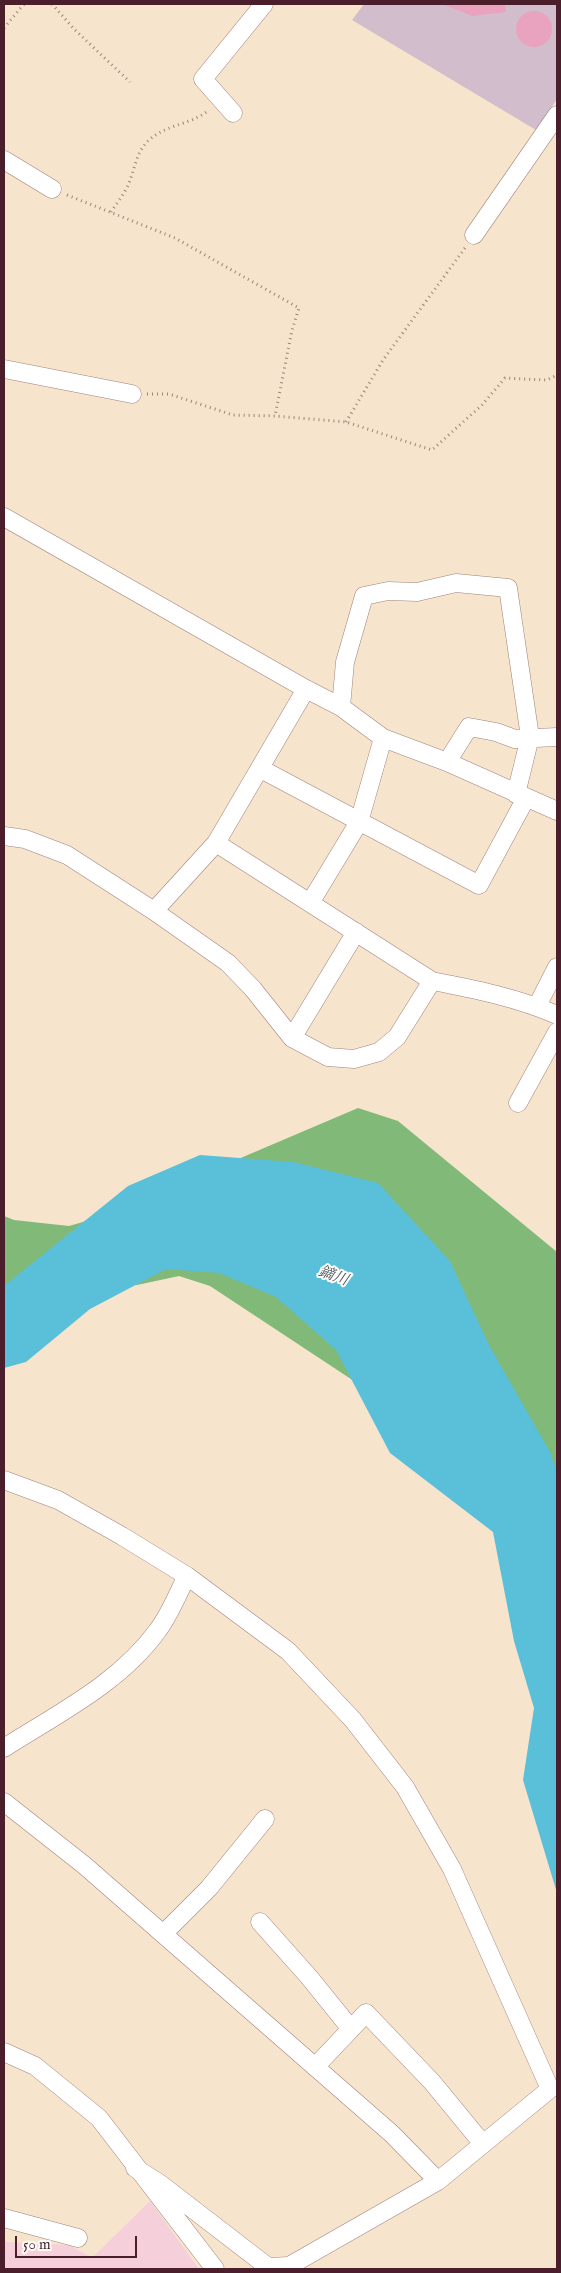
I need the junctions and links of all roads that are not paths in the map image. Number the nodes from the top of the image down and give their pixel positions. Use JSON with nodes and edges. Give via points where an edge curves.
{"nodes":[{"id":1,"x":264,"y":4,"type":"edge"},
{"id":2,"x":227,"y":107,"type":"road end"},
{"id":3,"x":557,"y":115,"type":"edge"},
{"id":4,"x":4,"y":160,"type":"edge"},
{"id":5,"x":52,"y":189,"type":"road end"},
{"id":6,"x":474,"y":235,"type":"road end"},
{"id":7,"x":4,"y":369,"type":"edge"},
{"id":8,"x":132,"y":394,"type":"road end"},
{"id":9,"x":4,"y":517,"type":"edge"},
{"id":10,"x":306,"y":689,"type":"junction"},
{"id":11,"x":341,"y":707,"type":"junction"},
{"id":12,"x":530,"y":737,"type":"junction"},
{"id":13,"x":557,"y":737,"type":"edge"},
{"id":14,"x":383,"y":738,"type":"junction"},
{"id":15,"x":447,"y":762,"type":"junction"},
{"id":16,"x":261,"y":769,"type":"junction"},
{"id":17,"x":521,"y":796,"type":"junction"},
{"id":18,"x":557,"y":811,"type":"edge"},
{"id":19,"x":359,"y":822,"type":"junction"},
{"id":20,"x":4,"y":836,"type":"edge"},
{"id":21,"x":216,"y":843,"type":"junction"},
{"id":22,"x":310,"y":903,"type":"junction"},
{"id":23,"x":154,"y":911,"type":"junction"},
{"id":24,"x":356,"y":932,"type":"junction"},
{"id":25,"x":557,"y":967,"type":"edge"},
{"id":26,"x":432,"y":981,"type":"junction"},
{"id":27,"x":537,"y":1006,"type":"junction"},
{"id":28,"x":557,"y":1015,"type":"edge"},
{"id":29,"x":557,"y":1032,"type":"edge"},
{"id":30,"x":292,"y":1038,"type":"junction"},
{"id":31,"x":518,"y":1103,"type":"dead end"},
{"id":32,"x":4,"y":1480,"type":"edge"},
{"id":33,"x":187,"y":1576,"type":"junction"},
{"id":34,"x":4,"y":1748,"type":"edge"},
{"id":35,"x":4,"y":1802,"type":"edge"},
{"id":36,"x":265,"y":1819,"type":"dead end"},
{"id":37,"x":260,"y":1922,"type":"dead end"},
{"id":38,"x":163,"y":1934,"type":"junction"},
{"id":39,"x":351,"y":2029,"type":"junction"},
{"id":40,"x":4,"y":2052,"type":"edge"},
{"id":41,"x":315,"y":2067,"type":"junction"},
{"id":42,"x":483,"y":2144,"type":"junction"},
{"id":43,"x":135,"y":2168,"type":"junction"},
{"id":44,"x":438,"y":2181,"type":"junction"},
{"id":45,"x":4,"y":2218,"type":"edge"},
{"id":46,"x":78,"y":2238,"type":"dead end"},
{"id":47,"x":214,"y":2269,"type":"edge"}],
"edges":[{"from":1,"to":2,"type":"street","via":[[203,79]]},
{"from":3,"to":6,"type":"street"},
{"from":4,"to":5,"type":"street"},
{"from":7,"to":8,"type":"street"},
{"from":9,"to":10,"type":"street"},
{"from":10,"to":11,"type":"street"},
{"from":10,"to":16,"type":"street"},
{"from":11,"to":12,"type":"street","via":[[345,662],[364,596],[388,590],[417,592],[456,583],[508,588]]},
{"from":11,"to":14,"type":"street"},
{"from":12,"to":13,"type":"street"},
{"from":12,"to":15,"type":"street","via":[[515,739],[469,726]]},
{"from":12,"to":17,"type":"street"},
{"from":14,"to":15,"type":"street"},
{"from":14,"to":19,"type":"street"},
{"from":15,"to":17,"type":"street"},
{"from":16,"to":19,"type":"street"},
{"from":16,"to":21,"type":"street"},
{"from":17,"to":18,"type":"street"},
{"from":17,"to":19,"type":"street","via":[[479,885]]},
{"from":19,"to":22,"type":"street"},
{"from":20,"to":23,"type":"street","via":[[25,839],[67,856]]},
{"from":21,"to":22,"type":"street"},
{"from":21,"to":23,"type":"street"},
{"from":22,"to":24,"type":"street"},
{"from":23,"to":30,"type":"street","via":[[228,963]]},
{"from":24,"to":26,"type":"street"},
{"from":24,"to":30,"type":"street"},
{"from":25,"to":27,"type":"street"},
{"from":26,"to":27,"type":"street"},
{"from":26,"to":30,"type":"street","via":[[397,1037],[380,1052],[354,1059],[328,1057]]},
{"from":27,"to":28,"type":"street"},
{"from":29,"to":31,"type":"street"},
{"from":32,"to":33,"type":"street","via":[[58,1500]]},
{"from":33,"to":34,"type":"street","via":[[158,1630],[128,1664],[103,1684]]},
{"from":33,"to":42,"type":"street","via":[[288,1650],[353,1720],[406,1787],[452,1869],[550,2089]]},
{"from":35,"to":38,"type":"street","via":[[84,1865]]},
{"from":36,"to":38,"type":"street","via":[[209,1888]]},
{"from":37,"to":39,"type":"street"},
{"from":38,"to":41,"type":"street"},
{"from":39,"to":41,"type":"street"},
{"from":39,"to":42,"type":"street","via":[[366,2013],[432,2082]]},
{"from":40,"to":43,"type":"street","via":[[35,2066],[99,2118]]},
{"from":41,"to":44,"type":"street","via":[[392,2134]]},
{"from":42,"to":44,"type":"street"},
{"from":43,"to":44,"type":"street","via":[[268,2267],[289,2266]]},
{"from":43,"to":47,"type":"street"},
{"from":45,"to":46,"type":"street"}]}
